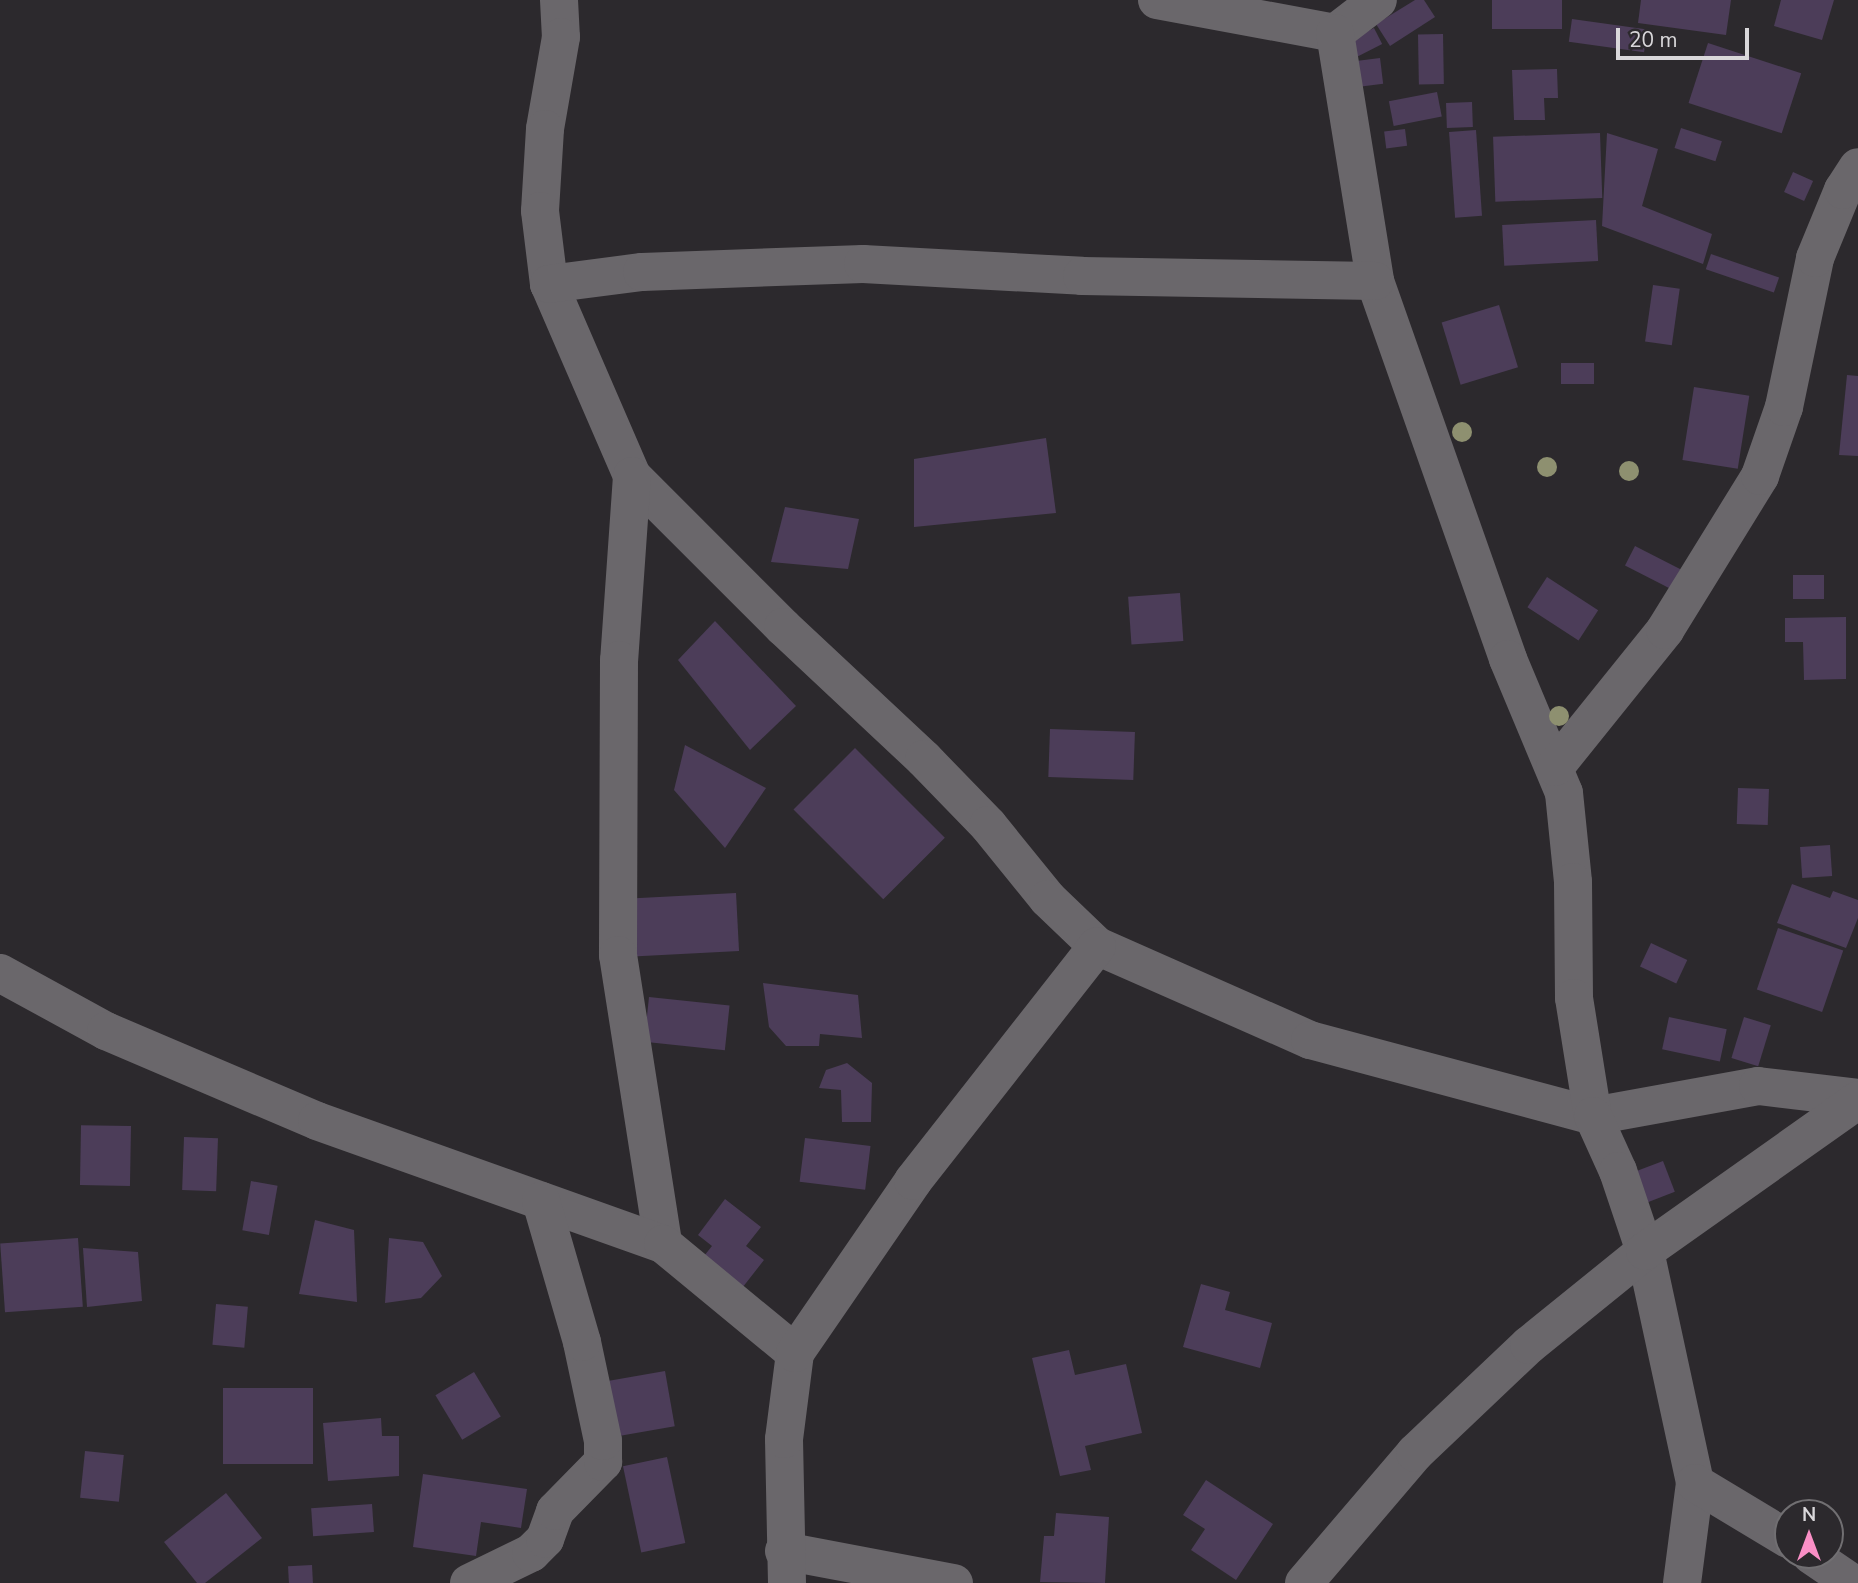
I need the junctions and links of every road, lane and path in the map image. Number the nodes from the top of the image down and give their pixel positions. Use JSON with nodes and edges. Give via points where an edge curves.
{"nodes":[{"id":1,"x":559,"y":0,"type":"edge"},
{"id":2,"x":1157,"y":0,"type":"edge"},
{"id":3,"x":1378,"y":0,"type":"edge"},
{"id":4,"x":1335,"y":33,"type":"junction"},
{"id":5,"x":1858,"y":167,"type":"edge"},
{"id":6,"x":1375,"y":281,"type":"junction"},
{"id":7,"x":550,"y":284,"type":"junction"},
{"id":8,"x":632,"y":475,"type":"junction"},
{"id":9,"x":1555,"y":767,"type":"junction"},
{"id":10,"x":1097,"y":946,"type":"junction"},
{"id":11,"x":0,"y":972,"type":"edge"},
{"id":12,"x":1858,"y":1099,"type":"edge"},
{"id":13,"x":1593,"y":1116,"type":"junction"},
{"id":14,"x":541,"y":1201,"type":"junction"},
{"id":15,"x":663,"y":1244,"type":"junction"},
{"id":16,"x":1645,"y":1251,"type":"junction"},
{"id":17,"x":795,"y":1353,"type":"junction"},
{"id":18,"x":1695,"y":1483,"type":"junction"},
{"id":19,"x":1774,"y":1531,"type":"edge"},
{"id":20,"x":785,"y":1567,"type":"edge"},
{"id":21,"x":1832,"y":1569,"type":"edge"},
{"id":22,"x":469,"y":1583,"type":"edge"},
{"id":23,"x":954,"y":1583,"type":"edge"},
{"id":24,"x":1304,"y":1583,"type":"edge"},
{"id":25,"x":1682,"y":1583,"type":"edge"},
{"id":26,"x":1852,"y":1583,"type":"edge"}],
"edges":[{"from":1,"to":7,"type":"street","via":[[561,37],[545,129],[540,211]]},
{"from":2,"to":4,"type":"street"},
{"from":3,"to":4,"type":"street"},
{"from":4,"to":6,"type":"street"},
{"from":5,"to":9,"type":"street","via":[[1815,258],[1784,407],[1760,476],[1665,631]]},
{"from":6,"to":7,"type":"street","via":[[1082,276],[863,264],[642,272]]},
{"from":6,"to":9,"type":"street","via":[[1504,646]]},
{"from":7,"to":8,"type":"street"},
{"from":8,"to":10,"type":"street","via":[[783,627],[924,759],[988,825],[1048,899]]},
{"from":8,"to":15,"type":"street","via":[[619,660],[618,955]]},
{"from":9,"to":13,"type":"street","via":[[1564,793],[1573,882],[1573,998]]},
{"from":10,"to":13,"type":"street","via":[[1310,1040]]},
{"from":10,"to":17,"type":"street","via":[[913,1181]]},
{"from":11,"to":14,"type":"street","via":[[106,1031],[317,1121]]},
{"from":12,"to":13,"type":"street","via":[[1758,1086]]},
{"from":12,"to":16,"type":"street"},
{"from":13,"to":16,"type":"street"},
{"from":14,"to":15,"type":"street"},
{"from":14,"to":22,"type":"street","via":[[582,1342],[603,1441],[603,1462],[555,1511],[545,1539],[531,1553]]},
{"from":15,"to":17,"type":"street"},
{"from":16,"to":18,"type":"street"},
{"from":16,"to":24,"type":"street","via":[[1529,1345],[1415,1453]]},
{"from":17,"to":20,"type":"street","via":[[784,1439]]},
{"from":18,"to":19,"type":"street"},
{"from":18,"to":25,"type":"street"},
{"from":20,"to":23,"type":"street"},
{"from":21,"to":26,"type":"street"}]}
